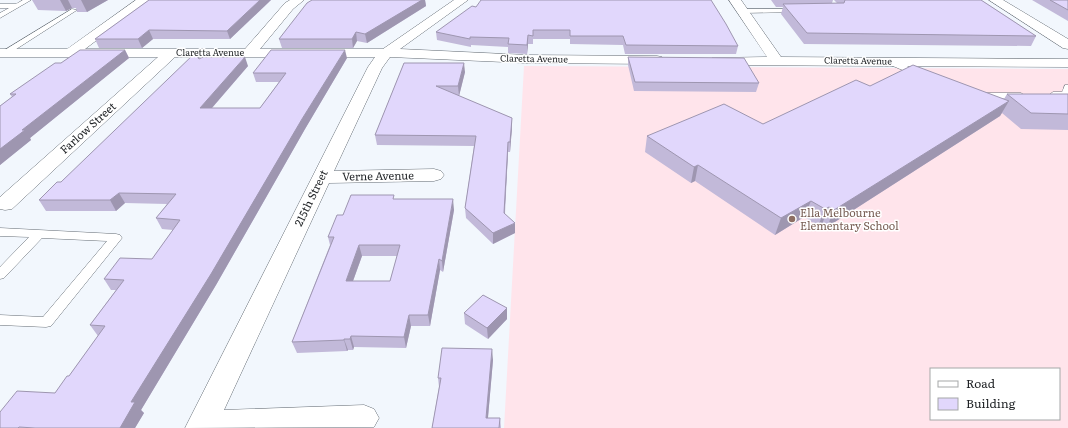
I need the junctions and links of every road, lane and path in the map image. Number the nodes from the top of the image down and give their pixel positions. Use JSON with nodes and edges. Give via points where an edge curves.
{"nodes":[{"id":1,"x":28,"y":0,"type":"edge"},
{"id":2,"x":144,"y":0,"type":"edge"},
{"id":3,"x":298,"y":0,"type":"edge"},
{"id":4,"x":462,"y":0,"type":"edge"},
{"id":5,"x":995,"y":0,"type":"edge"},
{"id":6,"x":0,"y":6,"type":"edge"},
{"id":7,"x":17,"y":6,"type":"junction"},
{"id":8,"x":739,"y":6,"type":"edge"},
{"id":9,"x":74,"y":10,"type":"dead end"},
{"id":10,"x":800,"y":11,"type":"edge"},
{"id":11,"x":0,"y":16,"type":"edge"},
{"id":12,"x":1068,"y":45,"type":"edge"},
{"id":13,"x":2,"y":53,"type":"edge"},
{"id":14,"x":70,"y":53,"type":"junction"},
{"id":15,"x":171,"y":53,"type":"junction"},
{"id":16,"x":249,"y":53,"type":"junction"},
{"id":17,"x":386,"y":53,"type":"junction"},
{"id":18,"x":668,"y":60,"type":"edge"},
{"id":19,"x":707,"y":61,"type":"edge"},
{"id":20,"x":777,"y":61,"type":"junction"},
{"id":21,"x":891,"y":62,"type":"junction"},
{"id":22,"x":1068,"y":63,"type":"edge"},
{"id":23,"x":925,"y":77,"type":"edge"},
{"id":24,"x":1068,"y":87,"type":"edge"},
{"id":25,"x":971,"y":95,"type":"edge"},
{"id":26,"x":1029,"y":95,"type":"edge"},
{"id":27,"x":1044,"y":95,"type":"edge"},
{"id":28,"x":434,"y":175,"type":"dead end"},
{"id":29,"x":322,"y":177,"type":"junction"},
{"id":30,"x":2,"y":206,"type":"edge"},
{"id":31,"x":0,"y":232,"type":"edge"},
{"id":32,"x":39,"y":234,"type":"junction"},
{"id":33,"x":0,"y":275,"type":"edge"},
{"id":34,"x":0,"y":320,"type":"edge"},
{"id":35,"x":364,"y":418,"type":"dead end"},
{"id":36,"x":201,"y":426,"type":"edge"}],
"edges":[{"from":1,"to":7,"type":"lane"},
{"from":2,"to":14,"type":"street"},
{"from":3,"to":16,"type":"street"},
{"from":4,"to":17,"type":"street","name":"215th Street"},
{"from":5,"to":12,"type":"street"},
{"from":6,"to":7,"type":"lane"},
{"from":7,"to":11,"type":"lane"},
{"from":8,"to":10,"type":"lane"},
{"from":8,"to":20,"type":"street"},
{"from":9,"to":13,"type":"lane"},
{"from":13,"to":14,"type":"street","name":"Claretta Avenue"},
{"from":14,"to":15,"type":"street","name":"Claretta Avenue"},
{"from":15,"to":16,"type":"street","name":"Claretta Avenue"},
{"from":15,"to":30,"type":"street","name":"Farlow Street"},
{"from":16,"to":17,"type":"street","name":"Claretta Avenue"},
{"from":17,"to":18,"type":"street","name":"Claretta Avenue","via":[[527,59]]},
{"from":17,"to":29,"type":"street","name":"215th Street","via":[[375,67]]},
{"from":19,"to":20,"type":"street","name":"Claretta Avenue"},
{"from":20,"to":21,"type":"street","name":"Claretta Avenue"},
{"from":21,"to":22,"type":"street","name":"Claretta Avenue"},
{"from":21,"to":23,"type":"lane"},
{"from":24,"to":27,"type":"lane","via":[[1066,95]]},
{"from":25,"to":26,"type":"lane"},
{"from":28,"to":29,"type":"street","name":"Verne Avenue"},
{"from":29,"to":36,"type":"street","name":"215th Street"},
{"from":31,"to":32,"type":"lane"},
{"from":32,"to":33,"type":"lane"},
{"from":32,"to":34,"type":"lane","via":[[116,238],[46,322]]},
{"from":35,"to":36,"type":"street"}]}
